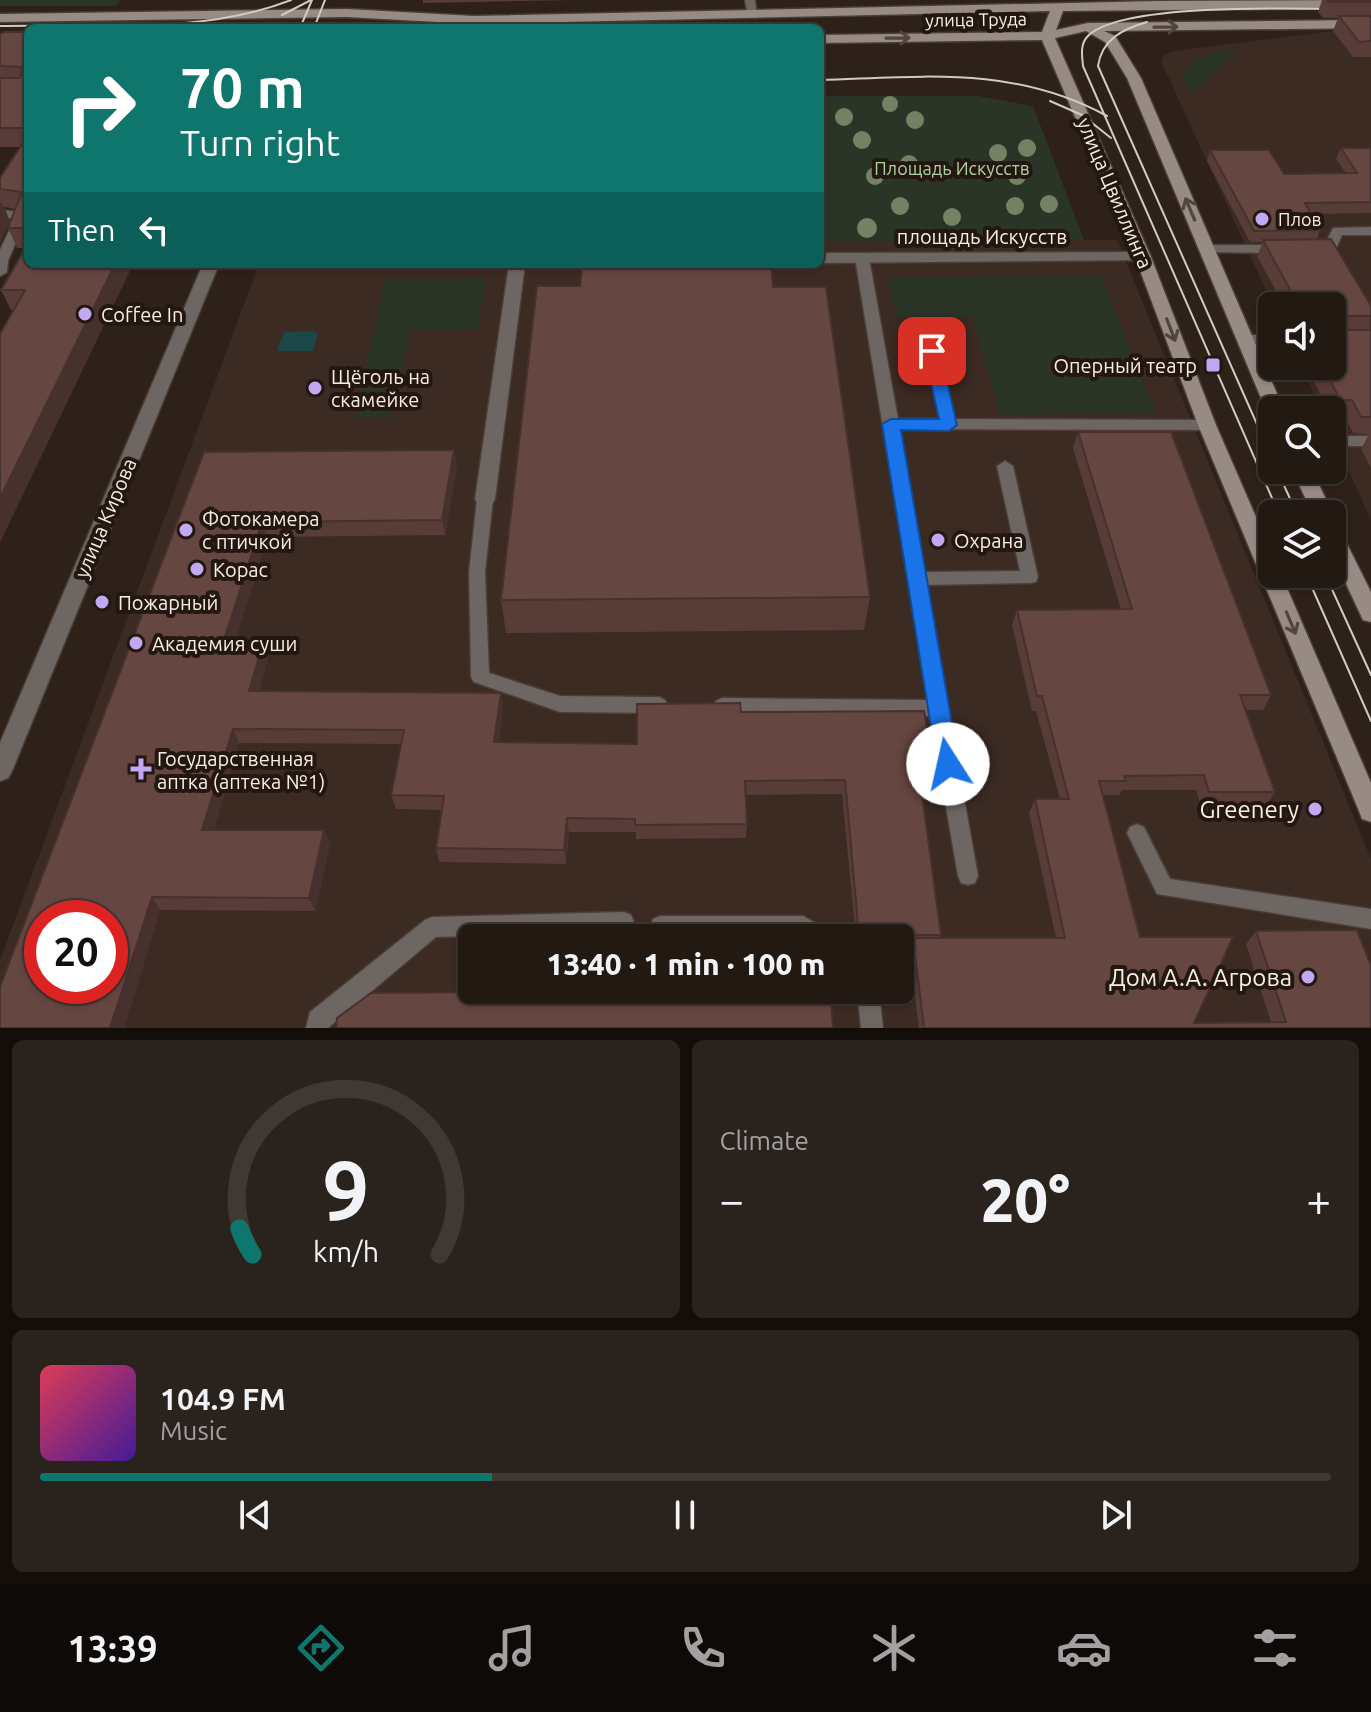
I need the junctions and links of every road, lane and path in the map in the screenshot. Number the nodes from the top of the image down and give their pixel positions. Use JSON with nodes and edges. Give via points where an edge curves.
{"nodes":[{"id":1,"x":750,"y":0,"type":"edge"},
{"id":2,"x":1365,"y":3,"type":"edge"},
{"id":3,"x":1033,"y":4,"type":"edge"},
{"id":4,"x":1062,"y":5,"type":"edge"},
{"id":5,"x":283,"y":7,"type":"edge"},
{"id":6,"x":350,"y":7,"type":"edge"},
{"id":7,"x":753,"y":16,"type":"junction"},
{"id":8,"x":0,"y":18,"type":"edge"},
{"id":9,"x":328,"y":24,"type":"edge"},
{"id":10,"x":1371,"y":24,"type":"edge"},
{"id":11,"x":1088,"y":27,"type":"junction"},
{"id":12,"x":1047,"y":36,"type":"junction"},
{"id":13,"x":824,"y":39,"type":"edge"},
{"id":14,"x":0,"y":214,"type":"edge"},
{"id":15,"x":1371,"y":231,"type":"edge"},
{"id":16,"x":1301,"y":248,"type":"edge"},
{"id":17,"x":1208,"y":249,"type":"junction"},
{"id":18,"x":1287,"y":249,"type":"edge"},
{"id":19,"x":1143,"y":257,"type":"junction"},
{"id":20,"x":824,"y":258,"type":"edge"},
{"id":21,"x":862,"y":258,"type":"junction"},
{"id":22,"x":0,"y":265,"type":"edge"},
{"id":23,"x":209,"y":268,"type":"edge"},
{"id":24,"x":516,"y":268,"type":"edge"},
{"id":25,"x":926,"y":326,"type":"dead end"},
{"id":26,"x":1246,"y":339,"type":"junction"},
{"id":27,"x":1258,"y":339,"type":"edge"},
{"id":28,"x":1269,"y":396,"type":"edge"},
{"id":29,"x":891,"y":424,"type":"junction"},
{"id":30,"x":949,"y":425,"type":"junction"},
{"id":31,"x":1207,"y":425,"type":"junction"},
{"id":32,"x":1346,"y":441,"type":"edge"},
{"id":33,"x":1371,"y":441,"type":"edge"},
{"id":34,"x":1005,"y":466,"type":"dead end"},
{"id":35,"x":485,"y":499,"type":"joint"},
{"id":36,"x":1346,"y":562,"type":"edge"},
{"id":37,"x":917,"y":579,"type":"junction"},
{"id":38,"x":1371,"y":614,"type":"edge"},
{"id":39,"x":670,"y":705,"type":"edge"},
{"id":40,"x":702,"y":706,"type":"edge"},
{"id":41,"x":938,"y":708,"type":"junction"},
{"id":42,"x":0,"y":771,"type":"edge"},
{"id":43,"x":1371,"y":811,"type":"edge"},
{"id":44,"x":1137,"y":833,"type":"dead end"},
{"id":45,"x":968,"y":876,"type":"dead end"},
{"id":46,"x":1371,"y":919,"type":"edge"},
{"id":47,"x":624,"y":922,"type":"dead end"},
{"id":48,"x":869,"y":1004,"type":"edge"},
{"id":49,"x":317,"y":1028,"type":"edge"},
{"id":50,"x":872,"y":1028,"type":"edge"}],
"edges":[{"from":1,"to":7,"type":"lane"},
{"from":2,"to":4,"type":"main road","name":"улица Труда"},
{"from":3,"to":4,"type":"main road","name":"улица Труда"},
{"from":3,"to":7,"type":"main road","name":"улица Труда"},
{"from":4,"to":11,"type":"main road"},
{"from":4,"to":12,"type":"main road"},
{"from":5,"to":6,"type":"main road","name":"улица Труда"},
{"from":5,"to":8,"type":"main road","name":"улица Труда"},
{"from":6,"to":7,"type":"main road","name":"улица Труда","via":[[474,20]]},
{"from":6,"to":9,"type":"main road"},
{"from":11,"to":10,"type":"main road","name":"улица Труда","one_way":true},
{"from":11,"to":12,"type":"main road","name":"улица Труда"},
{"from":17,"to":11,"type":"main road","one_way":true,"via":[[1128,65],[1110,39]]},
{"from":13,"to":12,"type":"main road","name":"улица Труда","one_way":true},
{"from":12,"to":19,"type":"main road","name":"улица Цвиллинга"},
{"from":14,"to":22,"type":"lane","via":[[23,215]]},
{"from":15,"to":16,"type":"lane","via":[[1337,231],[1330,248]]},
{"from":17,"to":18,"type":"lane"},
{"from":17,"to":26,"type":"main road"},
{"from":19,"to":21,"type":"street","name":"площадь Искусств"},
{"from":19,"to":31,"type":"main road","name":"улица Цвиллинга","one_way":true},
{"from":20,"to":21,"type":"street","name":"площадь Искусств"},
{"from":21,"to":29,"type":"lane"},
{"from":23,"to":42,"type":"street","name":"улица Кирова"},
{"from":24,"to":35,"type":"street"},
{"from":25,"to":30,"type":"lane"},
{"from":26,"to":27,"type":"lane"},
{"from":26,"to":28,"type":"main road"},
{"from":29,"to":30,"type":"lane"},
{"from":29,"to":37,"type":"lane"},
{"from":30,"to":31,"type":"lane"},
{"from":31,"to":43,"type":"main road","name":"улица Цвиллинга","one_way":true},
{"from":32,"to":33,"type":"lane"},
{"from":34,"to":37,"type":"lane","via":[[1030,577]]},
{"from":35,"to":39,"type":"lane","via":[[477,572],[480,677],[560,704]]},
{"from":36,"to":38,"type":"main road"},
{"from":37,"to":41,"type":"lane"},
{"from":40,"to":41,"type":"lane"},
{"from":41,"to":45,"type":"lane"},
{"from":44,"to":46,"type":"lane","via":[[1164,887]]},
{"from":47,"to":49,"type":"lane","via":[[432,927],[318,1020]]},
{"from":48,"to":50,"type":"lane"}]}
